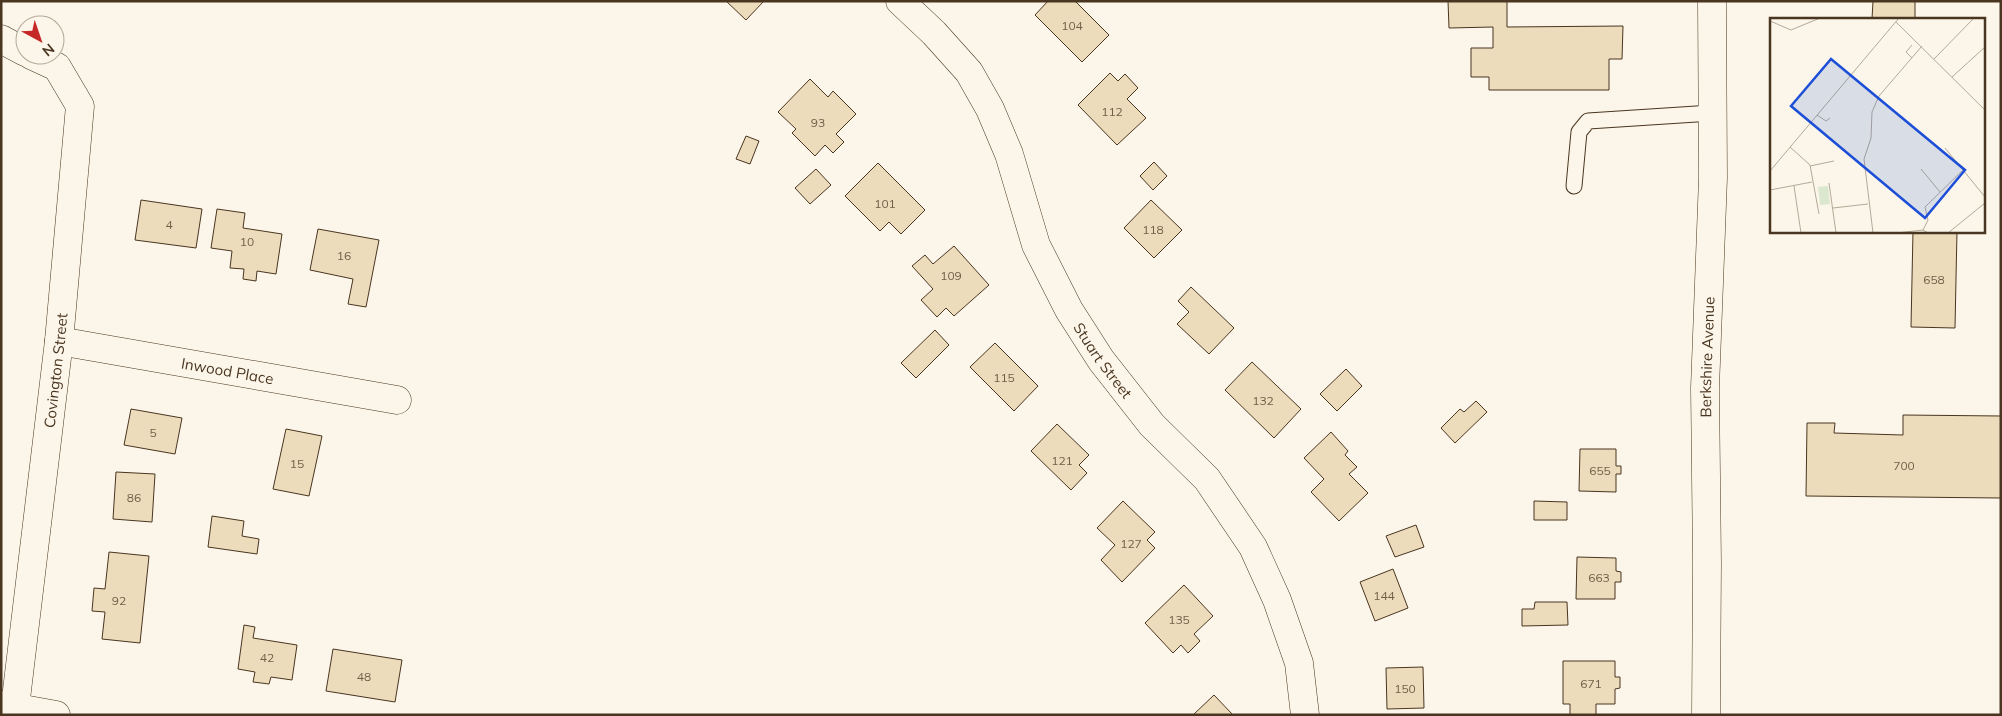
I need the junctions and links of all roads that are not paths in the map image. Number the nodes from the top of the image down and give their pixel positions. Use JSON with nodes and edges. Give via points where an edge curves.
{"nodes":[{"id":1,"x":900,"y":1,"type":"edge"},
{"id":2,"x":1712,"y":1,"type":"edge"},
{"id":3,"x":1,"y":39,"type":"edge"},
{"id":4,"x":15,"y":47,"type":"edge"},
{"id":5,"x":53,"y":65,"type":"edge"},
{"id":6,"x":1712,"y":113,"type":"junction"},
{"id":7,"x":1574,"y":186,"type":"dead end"},
{"id":8,"x":60,"y":341,"type":"junction"},
{"id":9,"x":397,"y":400,"type":"dead end"},
{"id":10,"x":8,"y":706,"type":"edge"},
{"id":11,"x":56,"y":715,"type":"edge"},
{"id":12,"x":1305,"y":715,"type":"edge"},
{"id":13,"x":1706,"y":715,"type":"edge"}],
"edges":[{"from":1,"to":12,"type":"street","name":"Stuart Street","via":[[968,72],[990,109],[1008,154],[1036,245],[1101,360],[1152,425],[1207,479],[1253,547],[1277,600],[1299,663]]},
{"from":2,"to":6,"type":"street","name":"Berkshire Avenue"},
{"from":3,"to":4,"type":"street"},
{"from":5,"to":8,"type":"street","name":"Covington Street","via":[[80,106]]},
{"from":6,"to":7,"type":"lane","via":[[1588,121],[1580,132]]},
{"from":6,"to":13,"type":"street","name":"Berkshire Avenue","via":[[1713,178],[1705,388]]},
{"from":8,"to":9,"type":"street","name":"Inwood Place"},
{"from":8,"to":10,"type":"street","name":"Covington Street"},
{"from":10,"to":11,"type":"street"}]}
